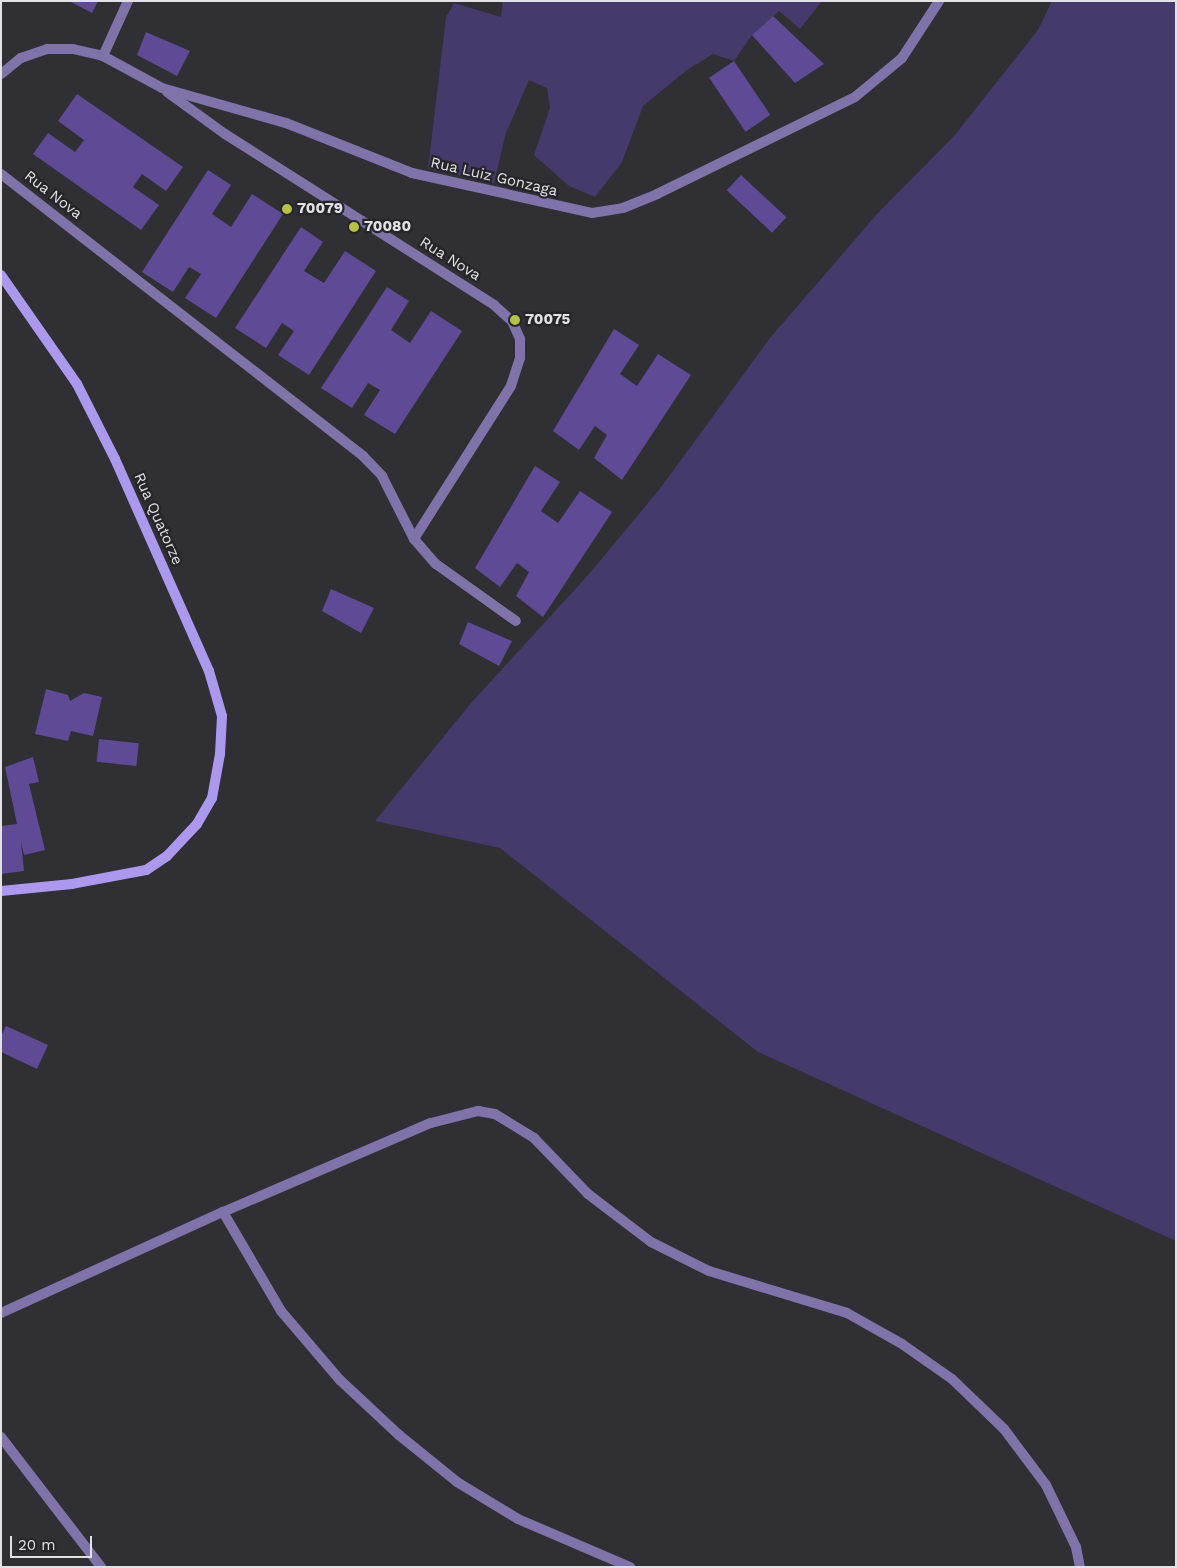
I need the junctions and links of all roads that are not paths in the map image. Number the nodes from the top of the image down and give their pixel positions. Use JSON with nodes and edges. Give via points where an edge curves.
{"nodes":[{"id":1,"x":128,"y":1,"type":"edge"},
{"id":2,"x":939,"y":1,"type":"edge"},
{"id":3,"x":103,"y":56,"type":"junction"},
{"id":4,"x":1,"y":74,"type":"edge"},
{"id":5,"x":162,"y":88,"type":"junction"},
{"id":6,"x":1,"y":174,"type":"edge"},
{"id":7,"x":1,"y":275,"type":"edge"},
{"id":8,"x":414,"y":539,"type":"junction"},
{"id":9,"x":516,"y":621,"type":"dead end"},
{"id":10,"x":1,"y":891,"type":"edge"},
{"id":11,"x":223,"y":1212,"type":"junction"},
{"id":12,"x":1,"y":1313,"type":"edge"},
{"id":13,"x":1,"y":1437,"type":"edge"},
{"id":14,"x":101,"y":1567,"type":"edge"},
{"id":15,"x":630,"y":1567,"type":"edge"},
{"id":16,"x":1080,"y":1567,"type":"edge"}],
"edges":[{"from":1,"to":3,"type":"street"},
{"from":2,"to":5,"type":"street","name":"Rua Luiz Gonzaga","via":[[902,58],[855,97],[657,194],[623,208],[592,213],[412,173],[286,123]]},
{"from":3,"to":4,"type":"street","name":"Rua Luiz Gonzaga","via":[[73,48],[47,49],[21,58]]},
{"from":3,"to":5,"type":"street","name":"Rua Luiz Gonzaga"},
{"from":5,"to":8,"type":"street","name":"Rua Nova","via":[[225,134],[494,305],[512,321],[520,339],[520,358],[511,386]]},
{"from":6,"to":8,"type":"street","name":"Rua Nova","via":[[363,456],[382,476]]},
{"from":7,"to":10,"type":"street","name":"Rua Quatorze","via":[[77,384],[115,458],[209,671],[222,716],[220,754],[212,798],[198,824],[167,856],[146,870],[72,884]]},
{"from":8,"to":9,"type":"street","name":"Rua Nova","via":[[464,588]]},
{"from":11,"to":12,"type":"street"},
{"from":11,"to":15,"type":"street","via":[[281,1311],[340,1380],[399,1435],[457,1482],[518,1519]]},
{"from":11,"to":16,"type":"street","via":[[431,1123],[478,1111],[495,1114],[534,1138],[588,1194],[651,1242],[709,1271],[847,1313],[902,1344],[952,1380],[1004,1429],[1046,1485],[1076,1547]]},
{"from":13,"to":14,"type":"street"}]}
